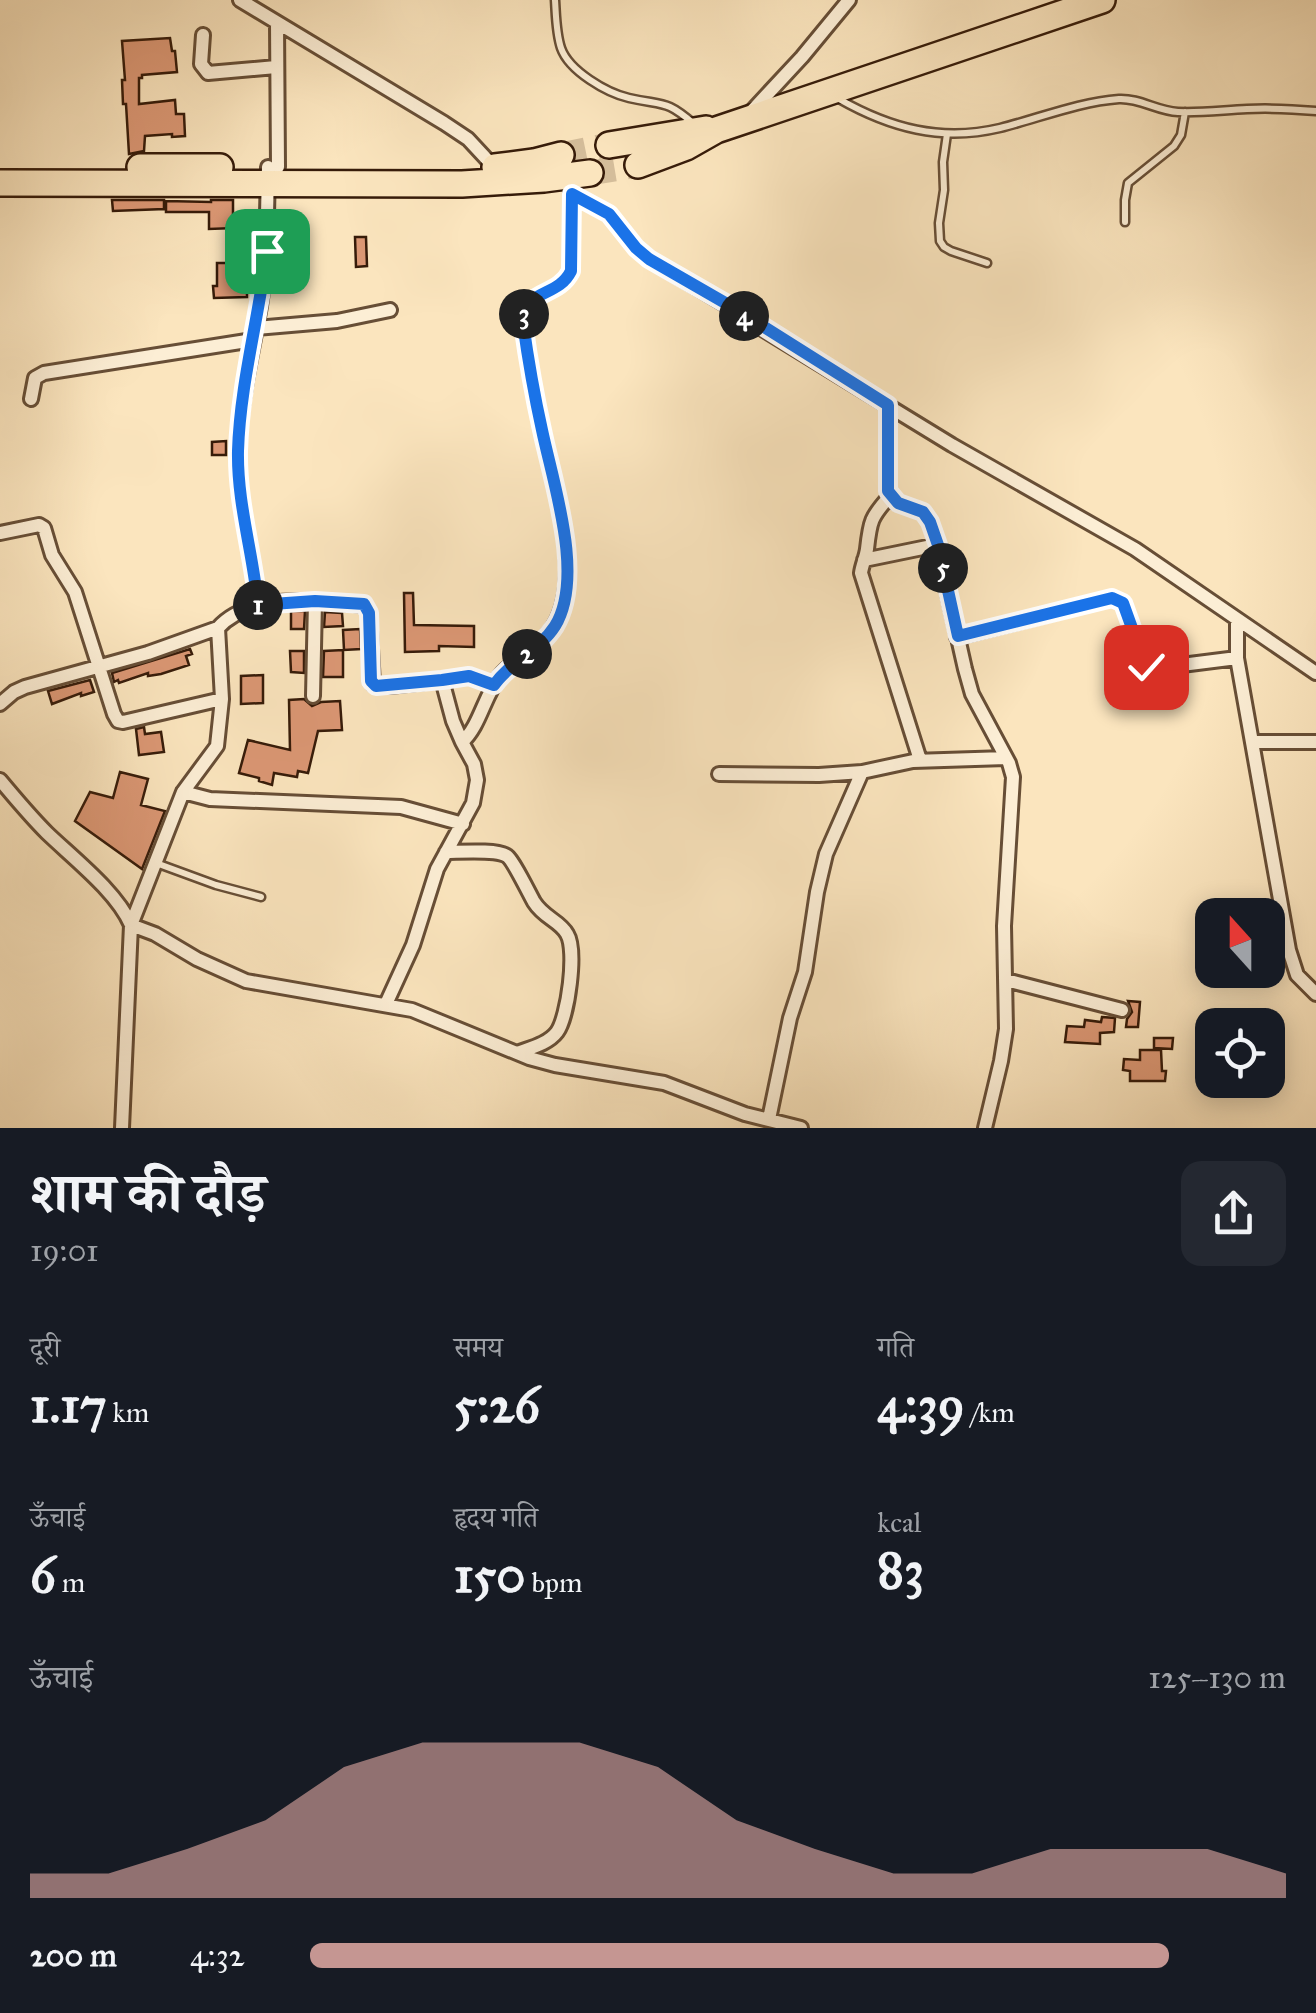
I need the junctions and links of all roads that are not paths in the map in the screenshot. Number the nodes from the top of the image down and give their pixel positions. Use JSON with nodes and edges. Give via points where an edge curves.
{"nodes":[{"id":1,"x":240,"y":0,"type":"edge"},
{"id":2,"x":555,"y":0,"type":"edge"},
{"id":3,"x":849,"y":0,"type":"edge"},
{"id":4,"x":1102,"y":0,"type":"edge"},
{"id":5,"x":277,"y":22,"type":"junction"},
{"id":6,"x":203,"y":35,"type":"dead end"},
{"id":7,"x":276,"y":67,"type":"junction"},
{"id":8,"x":829,"y":93,"type":"junction"},
{"id":9,"x":1316,"y":111,"type":"edge"},
{"id":10,"x":1185,"y":112,"type":"junction"},
{"id":11,"x":742,"y":122,"type":"junction"},
{"id":12,"x":707,"y":132,"type":"junction"},
{"id":13,"x":946,"y":134,"type":"junction"},
{"id":14,"x":609,"y":145,"type":"tunnel mouth"},
{"id":15,"x":638,"y":164,"type":"tunnel mouth"},
{"id":16,"x":0,"y":167,"type":"edge"},
{"id":17,"x":494,"y":167,"type":"junction"},
{"id":18,"x":272,"y":173,"type":"junction"},
{"id":19,"x":573,"y":175,"type":"junction"},
{"id":20,"x":0,"y":183,"type":"edge"},
{"id":21,"x":1124,"y":222,"type":"dead end"},
{"id":22,"x":987,"y":262,"type":"dead end"},
{"id":23,"x":390,"y":310,"type":"dead end"},
{"id":24,"x":255,"y":334,"type":"junction"},
{"id":25,"x":30,"y":398,"type":"dead end"},
{"id":26,"x":888,"y":405,"type":"junction"},
{"id":27,"x":890,"y":496,"type":"junction"},
{"id":28,"x":0,"y":533,"type":"edge"},
{"id":29,"x":938,"y":545,"type":"junction"},
{"id":30,"x":864,"y":560,"type":"junction"},
{"id":31,"x":315,"y":601,"type":"junction"},
{"id":32,"x":258,"y":605,"type":"junction"},
{"id":33,"x":1237,"y":618,"type":"junction"},
{"id":34,"x":218,"y":628,"type":"junction"},
{"id":35,"x":958,"y":636,"type":"junction"},
{"id":36,"x":1237,"y":658,"type":"junction"},
{"id":37,"x":99,"y":666,"type":"junction"},
{"id":38,"x":1316,"y":673,"type":"edge"},
{"id":39,"x":442,"y":680,"type":"junction"},
{"id":40,"x":494,"y":685,"type":"junction"},
{"id":41,"x":313,"y":696,"type":"dead end"},
{"id":42,"x":222,"y":699,"type":"junction"},
{"id":43,"x":0,"y":704,"type":"edge"},
{"id":44,"x":462,"y":742,"type":"junction"},
{"id":45,"x":1252,"y":742,"type":"junction"},
{"id":46,"x":1316,"y":742,"type":"edge"},
{"id":47,"x":1006,"y":758,"type":"junction"},
{"id":48,"x":920,"y":760,"type":"junction"},
{"id":49,"x":862,"y":772,"type":"junction"},
{"id":50,"x":719,"y":774,"type":"dead end"},
{"id":51,"x":0,"y":780,"type":"edge"},
{"id":52,"x":182,"y":792,"type":"junction"},
{"id":53,"x":463,"y":824,"type":"junction"},
{"id":54,"x":446,"y":852,"type":"junction"},
{"id":55,"x":155,"y":862,"type":"junction"},
{"id":56,"x":260,"y":897,"type":"dead end"},
{"id":57,"x":131,"y":925,"type":"junction"},
{"id":58,"x":1006,"y":980,"type":"junction"},
{"id":59,"x":1314,"y":990,"type":"edge"},
{"id":60,"x":386,"y":1004,"type":"junction"},
{"id":61,"x":1122,"y":1010,"type":"dead end"},
{"id":62,"x":517,"y":1053,"type":"junction"},
{"id":63,"x":769,"y":1119,"type":"junction"},
{"id":64,"x":122,"y":1128,"type":"edge"},
{"id":65,"x":801,"y":1128,"type":"edge"},
{"id":66,"x":984,"y":1128,"type":"edge"}],
"edges":[{"from":1,"to":5,"type":"street"},
{"from":2,"to":12,"type":"lane","via":[[559,42],[570,63],[611,92],[673,106]]},
{"from":3,"to":11,"type":"street"},
{"from":4,"to":8,"type":"highway"},
{"from":5,"to":7,"type":"street"},
{"from":5,"to":17,"type":"street","via":[[468,139]]},
{"from":6,"to":7,"type":"street","via":[[201,64],[208,73]]},
{"from":7,"to":18,"type":"street"},
{"from":8,"to":11,"type":"highway"},
{"from":8,"to":13,"type":"lane","via":[[910,130]]},
{"from":9,"to":10,"type":"lane"},
{"from":10,"to":13,"type":"lane","via":[[1115,99],[1000,128]]},
{"from":10,"to":21,"type":"lane","via":[[1174,146],[1128,183]]},
{"from":11,"to":12,"type":"highway"},
{"from":12,"to":14,"type":"highway"},
{"from":12,"to":15,"type":"highway"},
{"from":13,"to":22,"type":"lane","via":[[940,241]]},
{"from":16,"to":18,"type":"highway"},
{"from":17,"to":18,"type":"highway"},
{"from":17,"to":19,"type":"highway","via":[[534,162]]},
{"from":18,"to":19,"type":"highway","via":[[462,184]]},
{"from":18,"to":20,"type":"highway"},
{"from":18,"to":24,"type":"street"},
{"from":19,"to":26,"type":"street","via":[[649,259]]},
{"from":19,"to":40,"type":"street","via":[[571,271],[558,287],[530,300],[523,323],[566,546],[566,590],[554,626]]},
{"from":23,"to":24,"type":"street"},
{"from":24,"to":25,"type":"street","via":[[44,373],[35,378]]},
{"from":24,"to":32,"type":"street","via":[[238,452]]},
{"from":26,"to":27,"type":"street"},
{"from":26,"to":33,"type":"street"},
{"from":27,"to":29,"type":"street","via":[[923,512]]},
{"from":27,"to":30,"type":"street","via":[[868,528]]},
{"from":28,"to":37,"type":"street","via":[[44,528],[75,592]]},
{"from":29,"to":30,"type":"street"},
{"from":29,"to":35,"type":"street"},
{"from":30,"to":48,"type":"street","via":[[862,579]]},
{"from":31,"to":32,"type":"street"},
{"from":31,"to":39,"type":"street","via":[[366,606],[376,686]]},
{"from":31,"to":41,"type":"street"},
{"from":32,"to":34,"type":"street"},
{"from":33,"to":36,"type":"street"},
{"from":33,"to":38,"type":"street"},
{"from":34,"to":37,"type":"street"},
{"from":34,"to":42,"type":"street"},
{"from":35,"to":36,"type":"street","via":[[1112,598],[1123,603],[1150,669]]},
{"from":35,"to":47,"type":"street","via":[[972,694]]},
{"from":36,"to":45,"type":"street"},
{"from":37,"to":42,"type":"street","via":[[120,722]]},
{"from":37,"to":43,"type":"street","via":[[18,690]]},
{"from":39,"to":40,"type":"street","via":[[469,676]]},
{"from":39,"to":44,"type":"street"},
{"from":40,"to":44,"type":"street"},
{"from":42,"to":52,"type":"street","via":[[217,746]]},
{"from":44,"to":53,"type":"street","via":[[476,780]]},
{"from":45,"to":46,"type":"street"},
{"from":45,"to":59,"type":"street","via":[[1289,950],[1297,975]]},
{"from":47,"to":48,"type":"street"},
{"from":47,"to":58,"type":"street","via":[[1014,787]]},
{"from":48,"to":49,"type":"street"},
{"from":49,"to":50,"type":"street"},
{"from":49,"to":63,"type":"street","via":[[826,854]]},
{"from":51,"to":57,"type":"street","via":[[126,912]]},
{"from":52,"to":53,"type":"street","via":[[210,799],[401,806]]},
{"from":52,"to":55,"type":"street"},
{"from":53,"to":54,"type":"street"},
{"from":54,"to":60,"type":"street"},
{"from":54,"to":62,"type":"street","via":[[509,857],[541,912],[569,937],[563,1021],[548,1040]]},
{"from":55,"to":56,"type":"lane"},
{"from":55,"to":57,"type":"street"},
{"from":57,"to":60,"type":"street","via":[[246,980]]},
{"from":57,"to":64,"type":"street"},
{"from":58,"to":61,"type":"street"},
{"from":58,"to":66,"type":"street","via":[[1006,1029]]},
{"from":60,"to":62,"type":"street"},
{"from":62,"to":63,"type":"street","via":[[555,1066],[664,1083]]},
{"from":63,"to":65,"type":"street"}]}
